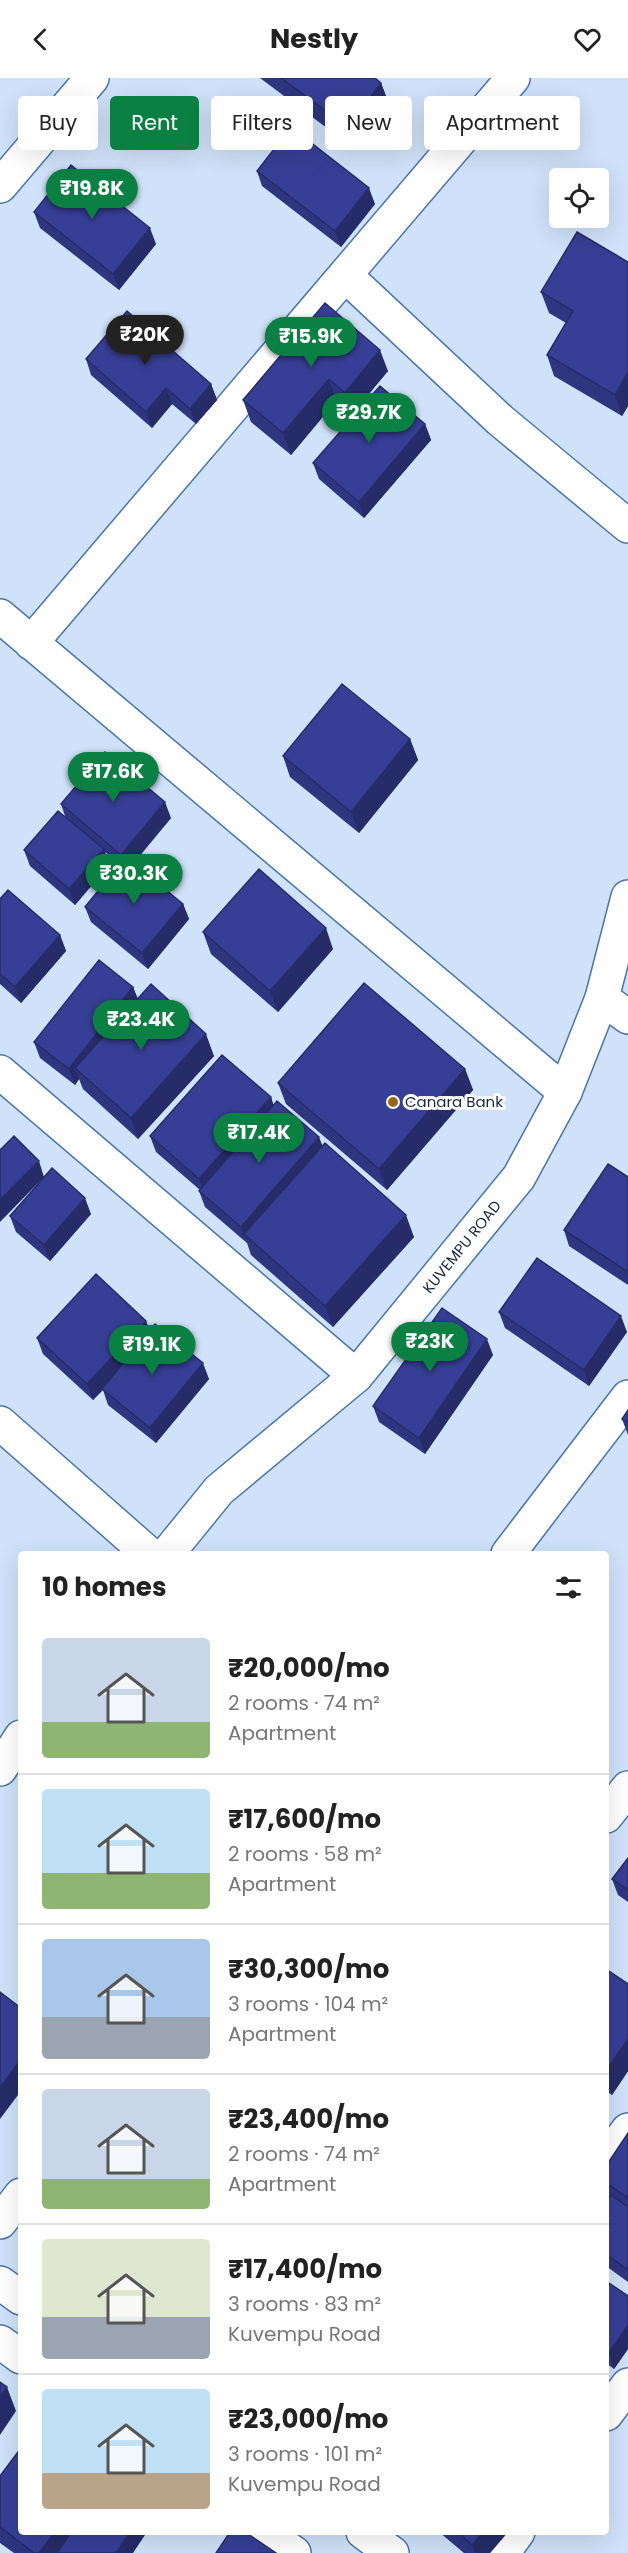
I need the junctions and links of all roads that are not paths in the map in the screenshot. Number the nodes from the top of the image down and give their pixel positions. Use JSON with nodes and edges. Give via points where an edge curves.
{"nodes":[{"id":1,"x":92,"y":78,"type":"edge"},
{"id":2,"x":513,"y":78,"type":"edge"},
{"id":3,"x":0,"y":186,"type":"edge"},
{"id":4,"x":345,"y":275,"type":"junction"},
{"id":5,"x":628,"y":526,"type":"edge"},
{"id":6,"x":0,"y":616,"type":"edge"},
{"id":7,"x":31,"y":643,"type":"junction"},
{"id":8,"x":628,"y":897,"type":"edge"},
{"id":9,"x":602,"y":998,"type":"junction"},
{"id":10,"x":628,"y":1017,"type":"edge"},
{"id":11,"x":0,"y":1072,"type":"edge"},
{"id":12,"x":565,"y":1092,"type":"junction"},
{"id":13,"x":356,"y":1376,"type":"junction"},
{"id":14,"x":628,"y":1397,"type":"edge"},
{"id":15,"x":0,"y":1423,"type":"edge"},
{"id":16,"x":146,"y":1551,"type":"edge"},
{"id":17,"x":168,"y":1551,"type":"edge"},
{"id":18,"x":510,"y":1551,"type":"edge"},
{"id":19,"x":18,"y":1742,"type":"edge"},
{"id":20,"x":0,"y":1770,"type":"edge"},
{"id":21,"x":628,"y":1788,"type":"edge"},
{"id":22,"x":609,"y":1812,"type":"edge"},
{"id":23,"x":628,"y":2130,"type":"edge"},
{"id":24,"x":609,"y":2155,"type":"edge"},
{"id":25,"x":18,"y":2199,"type":"edge"},
{"id":26,"x":0,"y":2222,"type":"edge"},
{"id":27,"x":0,"y":2283,"type":"edge"},
{"id":28,"x":18,"y":2296,"type":"edge"},
{"id":29,"x":0,"y":2342,"type":"edge"},
{"id":30,"x":18,"y":2355,"type":"edge"},
{"id":31,"x":628,"y":2385,"type":"edge"},
{"id":32,"x":609,"y":2410,"type":"edge"},
{"id":33,"x":269,"y":2535,"type":"edge"},
{"id":34,"x":367,"y":2535,"type":"edge"},
{"id":35,"x":516,"y":2535,"type":"edge"},
{"id":36,"x":294,"y":2553,"type":"edge"},
{"id":37,"x":392,"y":2553,"type":"edge"},
{"id":38,"x":503,"y":2553,"type":"edge"}],
"edges":[{"from":1,"to":3,"type":"street"},
{"from":2,"to":4,"type":"street"},
{"from":4,"to":5,"type":"street","via":[[500,420]]},
{"from":4,"to":7,"type":"street"},
{"from":6,"to":7,"type":"street"},
{"from":7,"to":12,"type":"street"},
{"from":8,"to":9,"type":"street","name":"KUVEMPU ROAD"},
{"from":9,"to":10,"type":"street"},
{"from":9,"to":12,"type":"street","name":"KUVEMPU ROAD"},
{"from":11,"to":13,"type":"street"},
{"from":12,"to":13,"type":"street","name":"KUVEMPU ROAD","via":[[519,1177]]},
{"from":13,"to":17,"type":"street","name":"KUVEMPU ROAD","via":[[219,1490]]},
{"from":14,"to":18,"type":"street"},
{"from":15,"to":16,"type":"street"},
{"from":19,"to":20,"type":"street"},
{"from":21,"to":22,"type":"street"},
{"from":23,"to":24,"type":"street"},
{"from":25,"to":26,"type":"street"},
{"from":27,"to":28,"type":"street"},
{"from":29,"to":30,"type":"street"},
{"from":31,"to":32,"type":"street"},
{"from":33,"to":36,"type":"street"},
{"from":34,"to":37,"type":"street"},
{"from":35,"to":38,"type":"street"}]}
